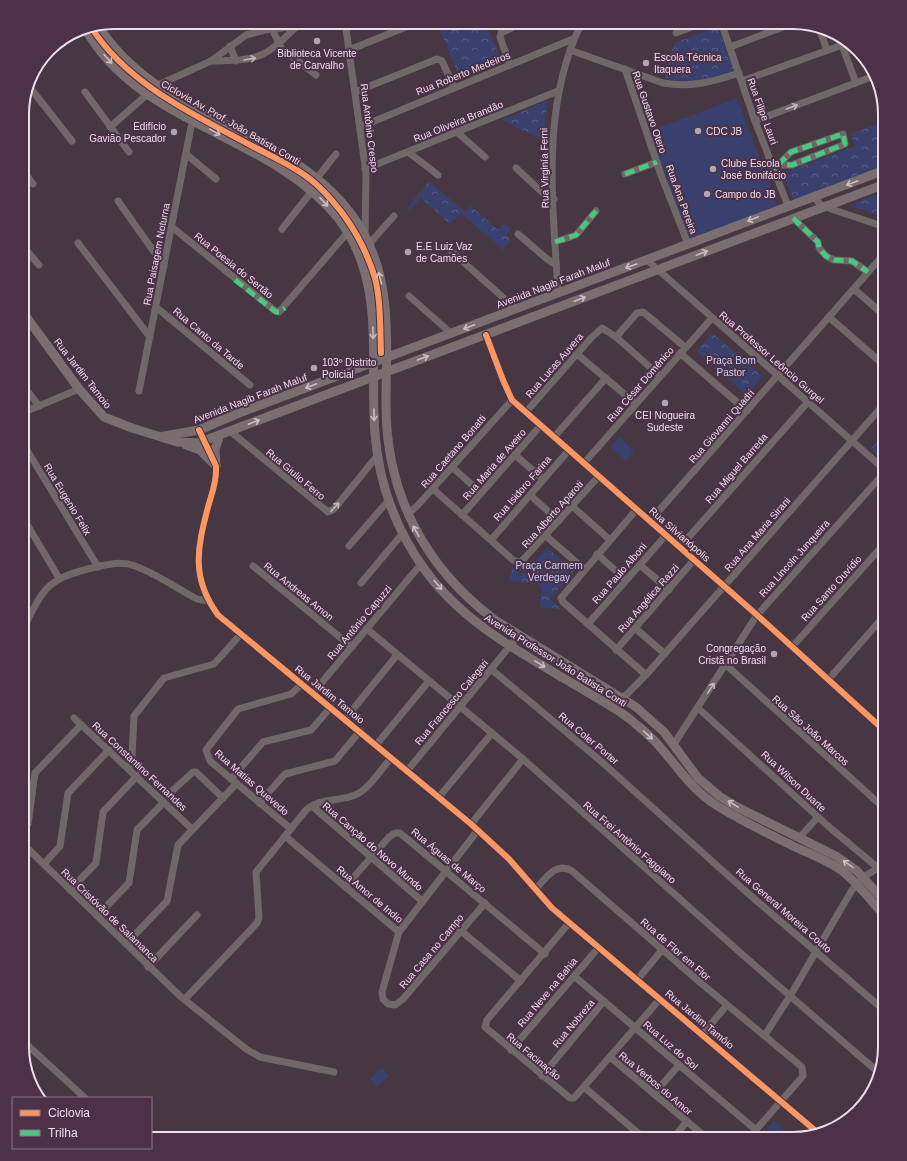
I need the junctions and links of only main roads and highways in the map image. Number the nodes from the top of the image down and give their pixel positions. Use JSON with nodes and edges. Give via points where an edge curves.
{"nodes":[{"id":1,"x":102,"y":30,"type":"edge"},
{"id":2,"x":89,"y":33,"type":"edge"},
{"id":3,"x":878,"y":173,"type":"edge"},
{"id":4,"x":878,"y":187,"type":"edge"},
{"id":5,"x":784,"y":208,"type":"junction"},
{"id":6,"x":792,"y":219,"type":"junction"},
{"id":7,"x":384,"y":292,"type":"junction"},
{"id":8,"x":558,"y":293,"type":"junction"},
{"id":9,"x":371,"y":297,"type":"junction"},
{"id":10,"x":386,"y":305,"type":"junction"},
{"id":11,"x":373,"y":308,"type":"junction"},
{"id":12,"x":544,"y":313,"type":"junction"},
{"id":13,"x":29,"y":320,"type":"edge"},
{"id":14,"x":488,"y":320,"type":"junction"},
{"id":15,"x":486,"y":335,"type":"junction"},
{"id":16,"x":387,"y":358,"type":"junction"},
{"id":17,"x":374,"y":363,"type":"junction"},
{"id":18,"x":387,"y":372,"type":"junction"},
{"id":19,"x":374,"y":376,"type":"junction"},
{"id":20,"x":220,"y":435,"type":"junction"},
{"id":21,"x":163,"y":437,"type":"junction"},
{"id":22,"x":178,"y":442,"type":"junction"},
{"id":23,"x":408,"y":514,"type":"junction"},
{"id":24,"x":401,"y":530,"type":"junction"},
{"id":25,"x":476,"y":606,"type":"junction"},
{"id":26,"x":467,"y":616,"type":"junction"},
{"id":27,"x":674,"y":744,"type":"junction"},
{"id":28,"x":661,"y":748,"type":"junction"},
{"id":29,"x":878,"y":894,"type":"edge"},
{"id":30,"x":878,"y":908,"type":"edge"}],
"edges":[{"from":7,"to":1,"type":"main road","name":"Avenida Professor João Batista Conti","one_way":true,"via":[[367,240],[350,214],[317,178],[298,164],[158,86],[119,52]]},
{"from":2,"to":9,"type":"main road","name":"Avenida Professor João Batista Conti","one_way":true,"via":[[110,62],[149,94],[290,174],[312,191],[348,232],[361,261]]},
{"from":3,"to":5,"type":"main road","name":"Avenida Nagib Farah Maluf","one_way":true},
{"from":4,"to":6,"type":"main road","via":[[830,207]]},
{"from":5,"to":6,"type":"main road","via":[[791,212]]},
{"from":5,"to":6,"type":"main road","via":[[784,215]]},
{"from":5,"to":8,"type":"main road","name":"Avenida Nagib Farah Maluf","one_way":true},
{"from":12,"to":6,"type":"main road","one_way":true},
{"from":7,"to":9,"type":"main road","via":[[379,297]]},
{"from":7,"to":10,"type":"main road","name":"Avenida Professor João Batista Conti"},
{"from":8,"to":12,"type":"main road","via":[[555,301]]},
{"from":8,"to":14,"type":"main road","name":"Avenida Nagib Farah Maluf"},
{"from":9,"to":11,"type":"main road","name":"Avenida Professor João Batista Conti"},
{"from":10,"to":11,"type":"main road","via":[[378,302]]},
{"from":10,"to":16,"type":"main road","name":"Avenida Professor João Batista Conti"},
{"from":11,"to":17,"type":"main road","name":"Avenida Professor João Batista Conti","one_way":true},
{"from":12,"to":15,"type":"main road"},
{"from":13,"to":21,"type":"main road","name":"Rua Jardim Tamoio","via":[[97,411],[111,421]]},
{"from":14,"to":15,"type":"main road"},
{"from":14,"to":16,"type":"main road","name":"Avenida Nagib Farah Maluf","one_way":true},
{"from":18,"to":15,"type":"main road","one_way":true},
{"from":16,"to":17,"type":"main road","name":"Avenida Nagib Farah Maluf"},
{"from":16,"to":18,"type":"main road","name":"Avenida Professor João Batista Conti"},
{"from":17,"to":19,"type":"main road","name":"Avenida Professor João Batista Conti"},
{"from":17,"to":21,"type":"main road","name":"Avenida Nagib Farah Maluf","one_way":true,"via":[[199,430]]},
{"from":18,"to":19,"type":"main road"},
{"from":18,"to":23,"type":"main road","name":"Avenida Professor João Batista Conti","via":[[386,407],[392,465]]},
{"from":20,"to":19,"type":"main road","one_way":true},
{"from":19,"to":24,"type":"main road","name":"Avenida Professor João Batista Conti","one_way":true,"via":[[374,425],[382,479]]},
{"from":20,"to":22,"type":"main road","via":[[205,441]]},
{"from":20,"to":22,"type":"main road","via":[[215,449],[216,466],[200,450]]},
{"from":21,"to":22,"type":"main road"},
{"from":23,"to":24,"type":"main road","via":[[402,520]]},
{"from":25,"to":23,"type":"main road","name":"Avenida Professor João Batista Conti","one_way":true,"via":[[433,558]]},
{"from":24,"to":26,"type":"main road","name":"Avenida Professor João Batista Conti","one_way":true,"via":[[421,564]]},
{"from":25,"to":26,"type":"main road"},
{"from":25,"to":27,"type":"main road","name":"Avenida Professor João Batista Conti","via":[[519,635],[625,698]]},
{"from":26,"to":28,"type":"main road","name":"Avenida Professor João Batista Conti","one_way":true,"via":[[510,646],[617,710]]},
{"from":27,"to":28,"type":"main road"},
{"from":29,"to":27,"type":"main road","name":"Avenida Professor João Batista Conti","one_way":true,"via":[[863,877],[836,856],[737,807],[707,788]]},
{"from":28,"to":30,"type":"main road","name":"Avenida Professor João Batista Conti","via":[[694,788],[712,803],[773,836],[828,861],[856,884]]}]}
